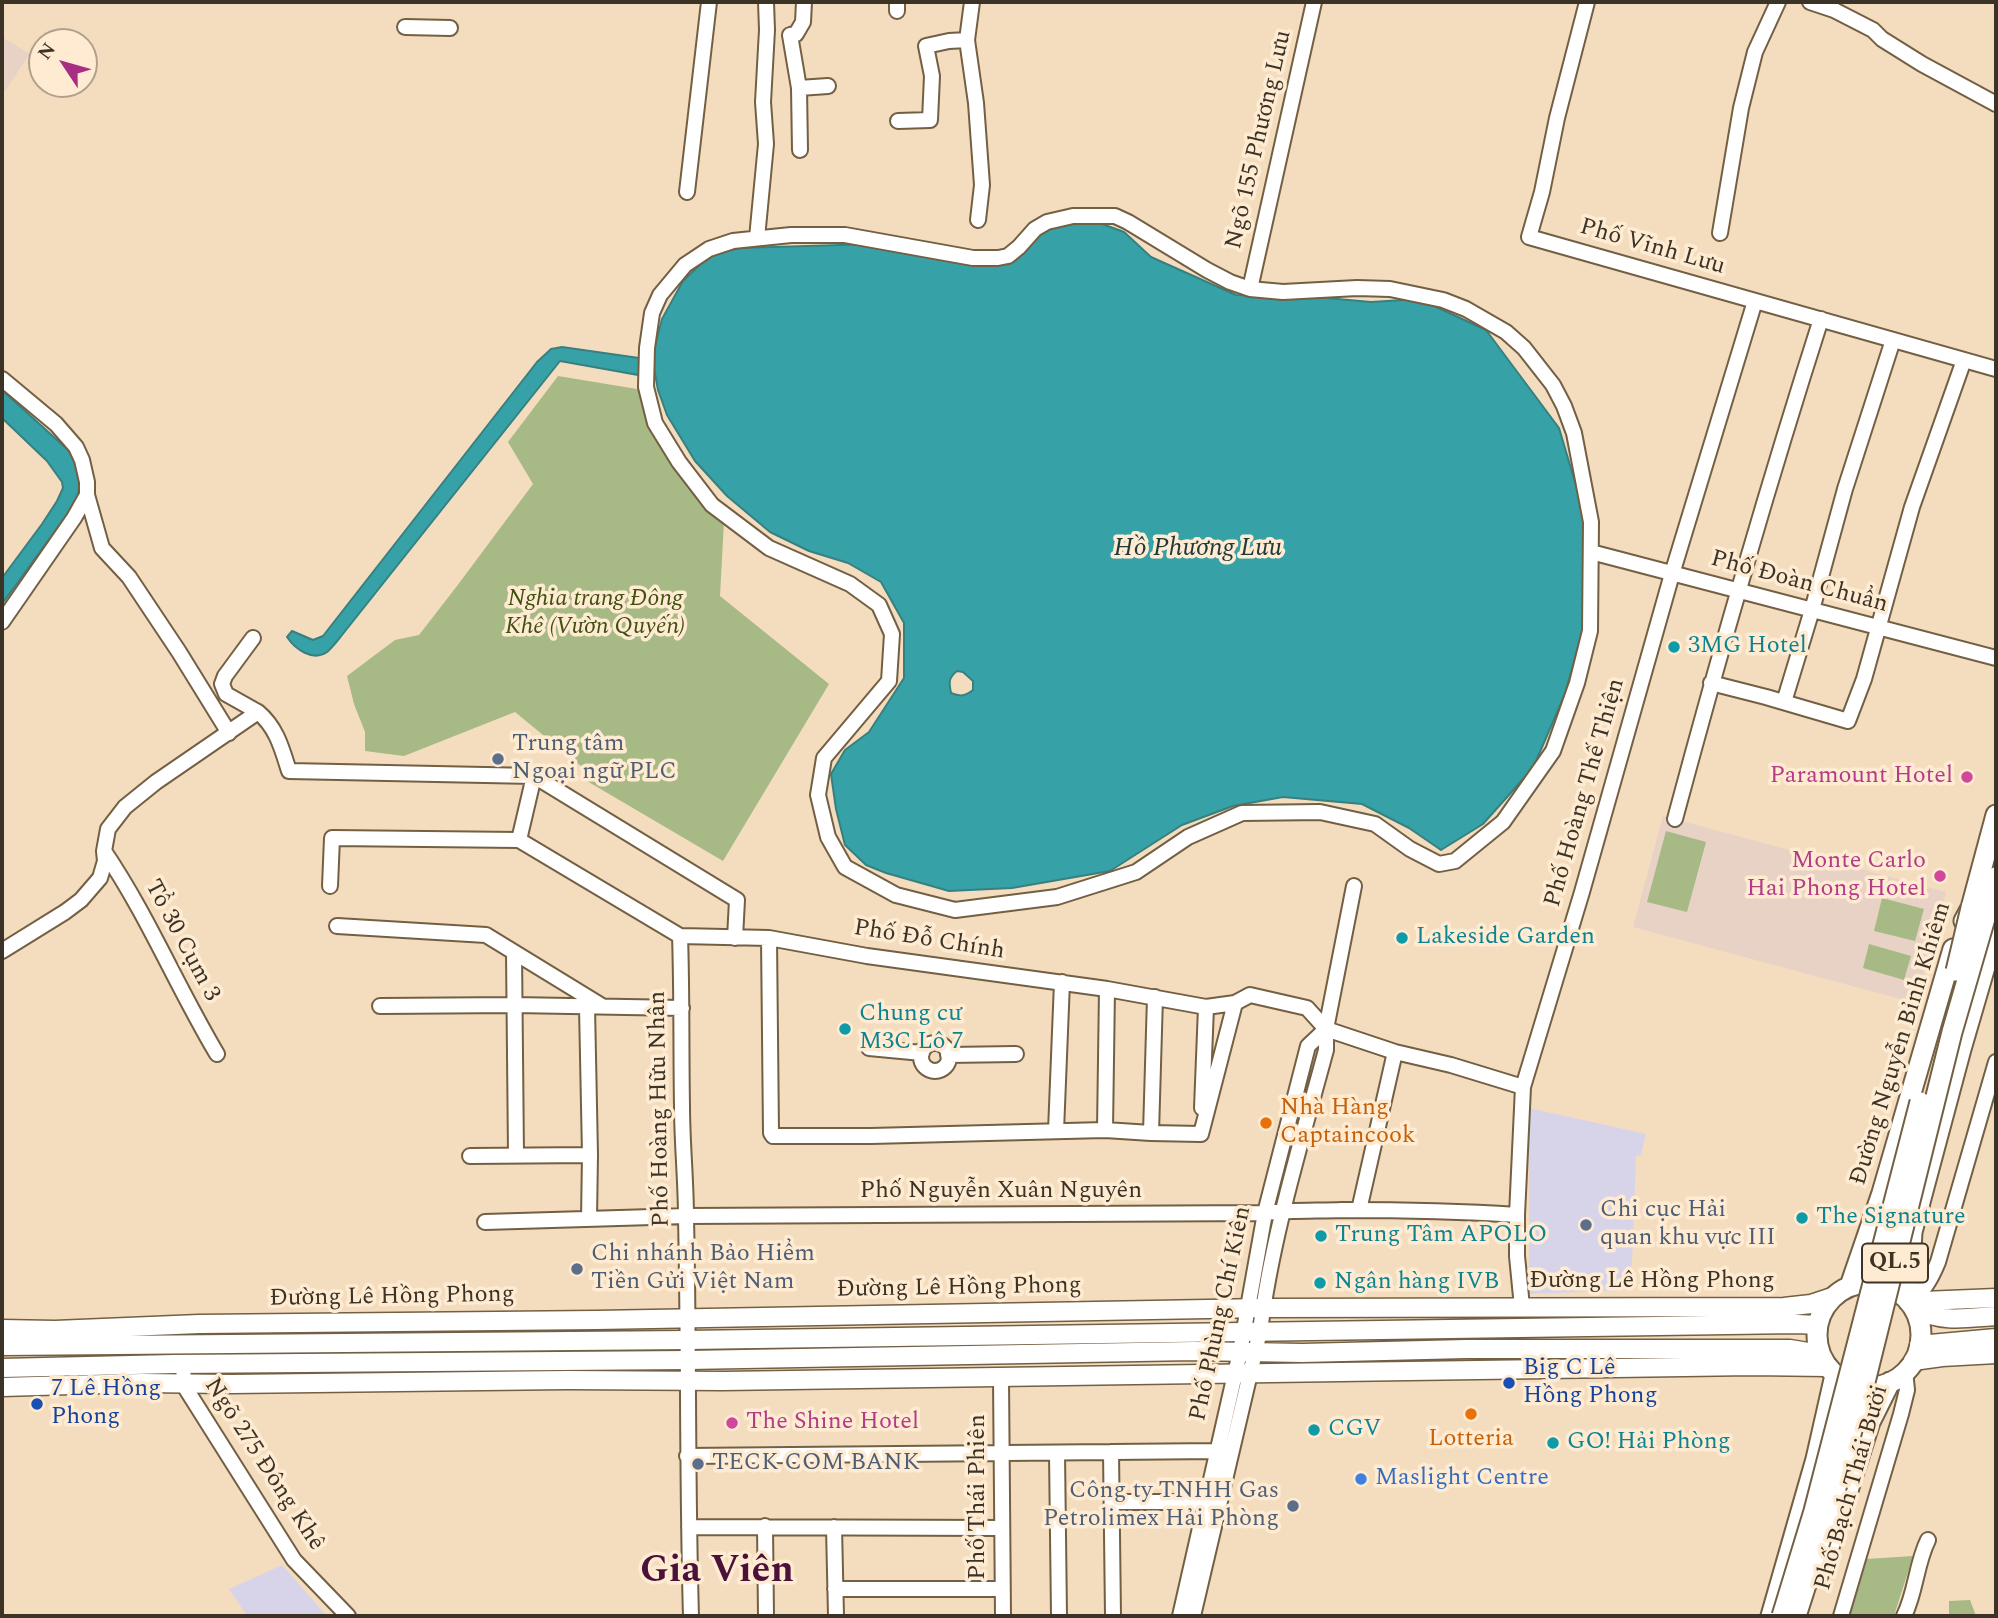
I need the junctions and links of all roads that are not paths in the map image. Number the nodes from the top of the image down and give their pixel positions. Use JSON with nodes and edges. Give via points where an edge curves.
{"nodes":[{"id":1,"x":709,"y":2,"type":"edge"},
{"id":2,"x":766,"y":2,"type":"edge"},
{"id":3,"x":804,"y":2,"type":"edge"},
{"id":4,"x":972,"y":2,"type":"edge"},
{"id":5,"x":1314,"y":2,"type":"edge"},
{"id":6,"x":1587,"y":2,"type":"edge"},
{"id":7,"x":1778,"y":2,"type":"edge"},
{"id":8,"x":1810,"y":2,"type":"edge"},
{"id":9,"x":405,"y":27,"type":"dead end"},
{"id":10,"x":450,"y":28,"type":"dead end"},
{"id":11,"x":967,"y":40,"type":"junction"},
{"id":12,"x":828,"y":86,"type":"dead end"},
{"id":13,"x":799,"y":88,"type":"junction"},
{"id":14,"x":1996,"y":104,"type":"edge"},
{"id":15,"x":898,"y":121,"type":"dead end"},
{"id":16,"x":800,"y":150,"type":"dead end"},
{"id":17,"x":687,"y":192,"type":"dead end"},
{"id":18,"x":978,"y":220,"type":"dead end"},
{"id":19,"x":1720,"y":233,"type":"dead end"},
{"id":20,"x":757,"y":238,"type":"junction"},
{"id":21,"x":1250,"y":289,"type":"junction"},
{"id":22,"x":1755,"y":301,"type":"junction"},
{"id":23,"x":1821,"y":319,"type":"junction"},
{"id":24,"x":1893,"y":340,"type":"junction"},
{"id":25,"x":1964,"y":360,"type":"junction"},
{"id":26,"x":1996,"y":369,"type":"edge"},
{"id":27,"x":2,"y":379,"type":"edge"},
{"id":28,"x":87,"y":495,"type":"junction"},
{"id":29,"x":74,"y":518,"type":"junction"},
{"id":30,"x":96,"y":527,"type":"junction"},
{"id":31,"x":1591,"y":552,"type":"junction"},
{"id":32,"x":1672,"y":574,"type":"junction"},
{"id":33,"x":1738,"y":591,"type":"junction"},
{"id":34,"x":1812,"y":610,"type":"junction"},
{"id":35,"x":2,"y":622,"type":"edge"},
{"id":36,"x":1880,"y":628,"type":"junction"},
{"id":37,"x":253,"y":638,"type":"dead end"},
{"id":38,"x":1996,"y":658,"type":"edge"},
{"id":39,"x":1711,"y":683,"type":"junction"},
{"id":40,"x":202,"y":687,"type":"junction"},
{"id":41,"x":226,"y":694,"type":"junction"},
{"id":42,"x":1784,"y":702,"type":"junction"},
{"id":43,"x":258,"y":712,"type":"junction"},
{"id":44,"x":229,"y":733,"type":"junction"},
{"id":45,"x":534,"y":776,"type":"junction"},
{"id":46,"x":1996,"y":815,"type":"edge"},
{"id":47,"x":1675,"y":819,"type":"dead end"},
{"id":48,"x":519,"y":840,"type":"junction"},
{"id":49,"x":104,"y":851,"type":"junction"},
{"id":50,"x":1996,"y":877,"type":"edge"},
{"id":51,"x":330,"y":886,"type":"dead end"},
{"id":52,"x":1354,"y":886,"type":"dead end"},
{"id":53,"x":1979,"y":908,"type":"junction"},
{"id":54,"x":337,"y":926,"type":"dead end"},
{"id":55,"x":1995,"y":935,"type":"edge"},
{"id":56,"x":680,"y":936,"type":"junction"},
{"id":57,"x":735,"y":938,"type":"junction"},
{"id":58,"x":769,"y":938,"type":"junction"},
{"id":59,"x":2,"y":950,"type":"edge"},
{"id":60,"x":514,"y":952,"type":"junction"},
{"id":61,"x":1062,"y":982,"type":"junction"},
{"id":62,"x":1107,"y":989,"type":"junction"},
{"id":63,"x":1154,"y":997,"type":"junction"},
{"id":64,"x":1235,"y":1003,"type":"junction"},
{"id":65,"x":514,"y":1005,"type":"junction"},
{"id":66,"x":380,"y":1006,"type":"dead end"},
{"id":67,"x":586,"y":1007,"type":"junction"},
{"id":68,"x":603,"y":1007,"type":"junction"},
{"id":69,"x":1206,"y":1007,"type":"junction"},
{"id":70,"x":682,"y":1008,"type":"junction"},
{"id":71,"x":1326,"y":1029,"type":"junction"},
{"id":72,"x":869,"y":1048,"type":"dead end"},
{"id":73,"x":1395,"y":1052,"type":"junction"},
{"id":74,"x":922,"y":1053,"type":"junction"},
{"id":75,"x":217,"y":1054,"type":"dead end"},
{"id":76,"x":1016,"y":1054,"type":"dead end"},
{"id":77,"x":948,"y":1055,"type":"junction"},
{"id":78,"x":1996,"y":1062,"type":"edge"},
{"id":79,"x":1523,"y":1087,"type":"junction"},
{"id":80,"x":1105,"y":1130,"type":"junction"},
{"id":81,"x":1056,"y":1131,"type":"junction"},
{"id":82,"x":1151,"y":1133,"type":"junction"},
{"id":83,"x":1201,"y":1134,"type":"junction"},
{"id":84,"x":516,"y":1155,"type":"junction"},
{"id":85,"x":590,"y":1155,"type":"junction"},
{"id":86,"x":470,"y":1156,"type":"dead end"},
{"id":87,"x":1882,"y":1193,"type":"junction"},
{"id":88,"x":1919,"y":1201,"type":"junction"},
{"id":89,"x":1359,"y":1210,"type":"junction"},
{"id":90,"x":1283,"y":1211,"type":"junction"},
{"id":91,"x":1265,"y":1213,"type":"junction"},
{"id":92,"x":1517,"y":1214,"type":"junction"},
{"id":93,"x":687,"y":1216,"type":"junction"},
{"id":94,"x":589,"y":1219,"type":"junction"},
{"id":95,"x":485,"y":1222,"type":"dead end"},
{"id":96,"x":1850,"y":1286,"type":"junction"},
{"id":97,"x":1832,"y":1297,"type":"junction"},
{"id":98,"x":1996,"y":1298,"type":"edge"},
{"id":99,"x":1911,"y":1304,"type":"junction"},
{"id":100,"x":1522,"y":1307,"type":"junction"},
{"id":101,"x":1255,"y":1308,"type":"junction"},
{"id":102,"x":1996,"y":1316,"type":"edge"},
{"id":103,"x":687,"y":1319,"type":"junction"},
{"id":104,"x":1774,"y":1325,"type":"junction"},
{"id":105,"x":1817,"y":1325,"type":"junction"},
{"id":106,"x":2,"y":1329,"type":"edge"},
{"id":107,"x":1252,"y":1331,"type":"junction"},
{"id":108,"x":1996,"y":1338,"type":"edge"},
{"id":109,"x":687,"y":1340,"type":"junction"},
{"id":110,"x":2,"y":1346,"type":"edge"},
{"id":111,"x":1638,"y":1349,"type":"junction"},
{"id":112,"x":1769,"y":1349,"type":"junction"},
{"id":113,"x":1248,"y":1352,"type":"junction"},
{"id":114,"x":1996,"y":1354,"type":"edge"},
{"id":115,"x":688,"y":1360,"type":"junction"},
{"id":116,"x":184,"y":1364,"type":"junction"},
{"id":117,"x":1828,"y":1365,"type":"junction"},
{"id":118,"x":1907,"y":1365,"type":"junction"},
{"id":119,"x":2,"y":1368,"type":"edge"},
{"id":120,"x":1639,"y":1368,"type":"junction"},
{"id":121,"x":1243,"y":1373,"type":"junction"},
{"id":122,"x":1001,"y":1378,"type":"junction"},
{"id":123,"x":689,"y":1381,"type":"junction"},
{"id":124,"x":183,"y":1384,"type":"junction"},
{"id":125,"x":2,"y":1387,"type":"edge"},
{"id":126,"x":1217,"y":1451,"type":"junction"},
{"id":127,"x":1111,"y":1452,"type":"junction"},
{"id":128,"x":1002,"y":1453,"type":"junction"},
{"id":129,"x":1057,"y":1453,"type":"junction"},
{"id":130,"x":687,"y":1456,"type":"junction"},
{"id":131,"x":1816,"y":1459,"type":"junction"},
{"id":132,"x":1853,"y":1470,"type":"junction"},
{"id":133,"x":1212,"y":1495,"type":"junction"},
{"id":134,"x":1112,"y":1503,"type":"junction"},
{"id":135,"x":765,"y":1526,"type":"junction"},
{"id":136,"x":689,"y":1527,"type":"junction"},
{"id":137,"x":834,"y":1527,"type":"junction"},
{"id":138,"x":1002,"y":1528,"type":"junction"},
{"id":139,"x":1928,"y":1540,"type":"dead end"},
{"id":140,"x":835,"y":1589,"type":"junction"},
{"id":141,"x":1002,"y":1589,"type":"junction"},
{"id":142,"x":348,"y":1616,"type":"edge"},
{"id":143,"x":691,"y":1616,"type":"edge"},
{"id":144,"x":766,"y":1616,"type":"edge"},
{"id":145,"x":836,"y":1616,"type":"edge"},
{"id":146,"x":1003,"y":1616,"type":"edge"},
{"id":147,"x":1059,"y":1616,"type":"edge"},
{"id":148,"x":1113,"y":1616,"type":"edge"},
{"id":149,"x":1180,"y":1616,"type":"edge"},
{"id":150,"x":1194,"y":1616,"type":"edge"},
{"id":151,"x":1771,"y":1616,"type":"edge"},
{"id":152,"x":1782,"y":1616,"type":"edge"},
{"id":153,"x":1796,"y":1616,"type":"edge"},
{"id":154,"x":1806,"y":1616,"type":"edge"},
{"id":155,"x":1841,"y":1616,"type":"edge"},
{"id":156,"x":1904,"y":1616,"type":"edge"}],
"edges":[{"from":1,"to":17,"type":"street"},
{"from":2,"to":20,"type":"street","via":[[766,144]]},
{"from":3,"to":13,"type":"street","via":[[803,22],[796,34],[790,35]]},
{"from":4,"to":11,"type":"street"},
{"from":5,"to":21,"type":"street","name":"Ngõ 155 Phương Lưu"},
{"from":6,"to":22,"type":"street","name":"Phố Vĩnh Lưu","via":[[1529,237]]},
{"from":7,"to":19,"type":"street","via":[[1755,52]]},
{"from":8,"to":14,"type":"street","via":[[1872,30],[1922,64]]},
{"from":9,"to":10,"type":"street"},
{"from":11,"to":15,"type":"street","via":[[926,46],[932,76],[930,120]]},
{"from":11,"to":18,"type":"street","via":[[982,186]]},
{"from":12,"to":13,"type":"street"},
{"from":13,"to":16,"type":"street"},
{"from":20,"to":21,"type":"street","via":[[845,235],[973,258],[998,258],[1008,256],[1047,222],[1073,216],[1115,216],[1207,270]]},
{"from":20,"to":31,"type":"street","via":[[709,249],[685,265],[660,295],[652,313],[646,387],[655,423],[712,505],[769,548],[850,584],[879,605],[891,634],[889,681],[824,758],[818,795],[828,838],[845,867],[896,895],[955,910],[1057,897],[1136,872],[1188,837],[1242,814],[1331,814],[1375,824],[1439,864],[1455,861],[1503,822],[1553,751],[1590,631]]},
{"from":21,"to":31,"type":"street","via":[[1390,289],[1443,300],[1506,332],[1538,364],[1564,406],[1574,433],[1591,522]]},
{"from":22,"to":23,"type":"street","name":"Phố Vĩnh Lưu"},
{"from":22,"to":32,"type":"street","name":"Phố Hoàng Thế Thiện"},
{"from":23,"to":24,"type":"street","name":"Phố Vĩnh Lưu"},
{"from":23,"to":33,"type":"street"},
{"from":24,"to":25,"type":"street","name":"Phố Vĩnh Lưu"},
{"from":24,"to":34,"type":"street"},
{"from":25,"to":26,"type":"street","name":"Phố Vĩnh Lưu"},
{"from":25,"to":36,"type":"street","via":[[1912,507]]},
{"from":27,"to":28,"type":"street","via":[[76,447],[88,482]]},
{"from":28,"to":29,"type":"street"},
{"from":28,"to":30,"type":"street"},
{"from":29,"to":30,"type":"street"},
{"from":29,"to":35,"type":"street"},
{"from":30,"to":40,"type":"street","via":[[102,548],[129,577]]},
{"from":31,"to":32,"type":"street","name":"Phố Đoàn Chuẩn"},
{"from":32,"to":33,"type":"street","name":"Phố Đoàn Chuẩn"},
{"from":32,"to":79,"type":"street","name":"Phố Hoàng Thế Thiện"},
{"from":33,"to":34,"type":"street","name":"Phố Đoàn Chuẩn"},
{"from":33,"to":39,"type":"street"},
{"from":34,"to":36,"type":"street","name":"Phố Đoàn Chuẩn"},
{"from":34,"to":42,"type":"street"},
{"from":36,"to":38,"type":"street","name":"Phố Đoàn Chuẩn"},
{"from":36,"to":42,"type":"street","via":[[1848,721]]},
{"from":37,"to":41,"type":"street","via":[[225,676]]},
{"from":39,"to":42,"type":"street"},
{"from":39,"to":47,"type":"street"},
{"from":40,"to":41,"type":"street"},
{"from":40,"to":44,"type":"street"},
{"from":41,"to":43,"type":"street"},
{"from":43,"to":44,"type":"street"},
{"from":43,"to":45,"type":"street","via":[[277,736],[289,772]]},
{"from":44,"to":49,"type":"street","via":[[125,807],[108,830]]},
{"from":45,"to":48,"type":"street"},
{"from":45,"to":57,"type":"street","via":[[737,900]]},
{"from":46,"to":53,"type":"highway","name":"Đường Nguyễn Bỉnh Khiêm","number":"QL.5"},
{"from":48,"to":51,"type":"street","via":[[332,838]]},
{"from":48,"to":56,"type":"street","name":"Phố Đỗ Chính"},
{"from":49,"to":59,"type":"street","via":[[100,878],[81,900]]},
{"from":49,"to":75,"type":"street","name":"Tổ 30 Cụm 3"},
{"from":50,"to":53,"type":"highway","number":"QL.5"},
{"from":52,"to":71,"type":"street","name":"Phố Phùng Chí Kiên"},
{"from":53,"to":55,"type":"highway","name":"Đường Nguyễn Bỉnh Khiêm","number":"QL.5"},
{"from":53,"to":87,"type":"highway","name":"Đường Nguyễn Bỉnh Khiêm","number":"QL.5","via":[[1957,936]]},
{"from":53,"to":152,"type":"highway","number":"QL.5","bridge":true,"via":[[1939,1030],[1814,1511]]},
{"from":53,"to":153,"type":"highway","number":"QL.5","bridge":true,"via":[[1861,1398]]},
{"from":54,"to":60,"type":"street","via":[[486,935]]},
{"from":55,"to":88,"type":"highway","name":"Đường Nguyễn Bỉnh Khiêm","number":"QL.5"},
{"from":56,"to":57,"type":"street","name":"Phố Đỗ Chính"},
{"from":56,"to":70,"type":"street","name":"Phố Hoàng Hữu Nhân"},
{"from":57,"to":58,"type":"street","name":"Phố Đỗ Chính"},
{"from":58,"to":61,"type":"street","name":"Phố Đỗ Chính"},
{"from":58,"to":81,"type":"street","via":[[773,1136]]},
{"from":60,"to":65,"type":"street"},
{"from":60,"to":68,"type":"street"},
{"from":61,"to":62,"type":"street","name":"Phố Đỗ Chính"},
{"from":61,"to":81,"type":"street"},
{"from":62,"to":63,"type":"street","name":"Phố Đỗ Chính"},
{"from":62,"to":80,"type":"street"},
{"from":63,"to":69,"type":"street","name":"Phố Đỗ Chính"},
{"from":63,"to":82,"type":"street"},
{"from":64,"to":69,"type":"street","name":"Phố Đỗ Chính"},
{"from":64,"to":71,"type":"street","name":"Phố Đỗ Chính","via":[[1250,995],[1307,1008]]},
{"from":64,"to":83,"type":"street"},
{"from":65,"to":66,"type":"street"},
{"from":65,"to":67,"type":"street"},
{"from":65,"to":84,"type":"street"},
{"from":67,"to":68,"type":"street"},
{"from":67,"to":85,"type":"street"},
{"from":68,"to":70,"type":"street"},
{"from":69,"to":83,"type":"street"},
{"from":70,"to":93,"type":"street","name":"Phố Hoàng Hữu Nhân"},
{"from":71,"to":73,"type":"street","name":"Phố Đỗ Chính"},
{"from":71,"to":90,"type":"street","name":"Phố Phùng Chí Kiên","via":[[1326,1050]]},
{"from":71,"to":91,"type":"street","name":"Phố Phùng Chí Kiên","via":[[1308,1046]]},
{"from":72,"to":74,"type":"street"},
{"from":73,"to":79,"type":"street","name":"Phố Đỗ Chính"},
{"from":73,"to":89,"type":"street"},
{"from":74,"to":77,"type":"street","via":[[936,1043]]},
{"from":74,"to":77,"type":"street","via":[[924,1066],[936,1071],[947,1064]]},
{"from":76,"to":77,"type":"street"},
{"from":78,"to":99,"type":"street","via":[[1938,1262],[1930,1281]]},
{"from":79,"to":92,"type":"street","name":"Phố Hoàng Thế Thiện"},
{"from":80,"to":81,"type":"street"},
{"from":80,"to":82,"type":"street"},
{"from":82,"to":83,"type":"street"},
{"from":84,"to":85,"type":"street"},
{"from":84,"to":86,"type":"street"},
{"from":85,"to":94,"type":"street"},
{"from":87,"to":88,"type":"highway","via":[[1886,1208],[1900,1217],[1910,1214]]},
{"from":87,"to":96,"type":"highway","name":"Đường Nguyễn Bỉnh Khiêm","number":"QL.5"},
{"from":88,"to":99,"type":"highway","name":"Đường Nguyễn Bỉnh Khiêm","number":"QL.5","via":[[1912,1232]]},
{"from":89,"to":90,"type":"street","name":"Phố Nguyễn Xuân Nguyên"},
{"from":89,"to":92,"type":"street","name":"Phố Nguyễn Xuân Nguyên"},
{"from":90,"to":91,"type":"street","name":"Phố Nguyễn Xuân Nguyên"},
{"from":90,"to":101,"type":"street","name":"Phố Phùng Chí Kiên"},
{"from":91,"to":93,"type":"street","name":"Phố Nguyễn Xuân Nguyên"},
{"from":91,"to":101,"type":"street","name":"Phố Phùng Chí Kiên"},
{"from":92,"to":100,"type":"street","name":"Phố Hoàng Thế Thiện"},
{"from":93,"to":94,"type":"street","name":"Phố Nguyễn Xuân Nguyên"},
{"from":93,"to":103,"type":"street","name":"Phố Hoàng Hữu Nhân"},
{"from":94,"to":95,"type":"street","name":"Phố Nguyễn Xuân Nguyên"},
{"from":96,"to":97,"type":"highway"},
{"from":96,"to":99,"type":"highway","via":[[1882,1284]]},
{"from":97,"to":100,"type":"main road","name":"Đường Lê Hồng Phong","via":[[1784,1307]]},
{"from":97,"to":105,"type":"highway"},
{"from":98,"to":99,"type":"main road"},
{"from":99,"to":102,"type":"main road","via":[[1929,1316],[1947,1319]]},
{"from":99,"to":118,"type":"highway","via":[[1920,1333]]},
{"from":100,"to":101,"type":"main road","name":"Đường Lê Hồng Phong"},
{"from":101,"to":103,"type":"main road","name":"Đường Lê Hồng Phong"},
{"from":101,"to":107,"type":"street","name":"Phố Phùng Chí Kiên"},
{"from":103,"to":106,"type":"main road","name":"Đường Lê Hồng Phong"},
{"from":103,"to":109,"type":"street","name":"Phố Hoàng Hữu Nhân"},
{"from":104,"to":105,"type":"main road","name":"Đường Lê Hồng Phong"},
{"from":104,"to":107,"type":"main road","name":"Đường Lê Hồng Phong"},
{"from":104,"to":112,"type":"main road","via":[[1783,1336]]},
{"from":105,"to":117,"type":"highway","via":[[1817,1340]]},
{"from":107,"to":109,"type":"main road","name":"Đường Lê Hồng Phong"},
{"from":107,"to":113,"type":"street","name":"Phố Phùng Chí Kiên"},
{"from":108,"to":118,"type":"main road"},
{"from":109,"to":110,"type":"main road","name":"Đường Lê Hồng Phong"},
{"from":109,"to":115,"type":"street","name":"Phố Hoàng Hữu Nhân"},
{"from":111,"to":112,"type":"main road"},
{"from":111,"to":113,"type":"main road"},
{"from":111,"to":120,"type":"main road"},
{"from":112,"to":117,"type":"main road","via":[[1790,1349]]},
{"from":113,"to":115,"type":"main road"},
{"from":113,"to":121,"type":"street","name":"Phố Phùng Chí Kiên"},
{"from":114,"to":118,"type":"main road","via":[[1942,1357]]},
{"from":115,"to":116,"type":"main road"},
{"from":115,"to":123,"type":"street","name":"Phố Hoàng Hữu Nhân"},
{"from":116,"to":119,"type":"main road"},
{"from":116,"to":124,"type":"street","name":"Ngõ 275 Đông Khê"},
{"from":117,"to":118,"type":"highway","via":[[1848,1382],[1862,1386],[1877,1386]]},
{"from":117,"to":120,"type":"main road"},
{"from":117,"to":131,"type":"highway"},
{"from":118,"to":132,"type":"highway","via":[[1870,1422]]},
{"from":118,"to":155,"type":"street","name":"Phố Bạch Thái Bưởi","via":[[1908,1390]]},
{"from":120,"to":121,"type":"main road"},
{"from":121,"to":122,"type":"main road"},
{"from":121,"to":126,"type":"street","name":"Phố Phùng Chí Kiên"},
{"from":121,"to":133,"type":"street","name":"Phố Phùng Chí Kiên"},
{"from":122,"to":123,"type":"main road"},
{"from":122,"to":128,"type":"street","name":"Phố Thái Phiên"},
{"from":123,"to":124,"type":"main road"},
{"from":123,"to":130,"type":"street","name":"Phố Hoàng Hữu Nhân"},
{"from":124,"to":125,"type":"main road"},
{"from":124,"to":142,"type":"street","name":"Ngõ 275 Đông Khê","via":[[295,1560]]},
{"from":126,"to":127,"type":"street"},
{"from":126,"to":133,"type":"street","name":"Phố Phùng Chí Kiên"},
{"from":127,"to":129,"type":"street"},
{"from":127,"to":134,"type":"street"},
{"from":128,"to":129,"type":"street"},
{"from":128,"to":130,"type":"street"},
{"from":128,"to":138,"type":"street","name":"Phố Thái Phiên"},
{"from":129,"to":147,"type":"street"},
{"from":130,"to":136,"type":"street","name":"Phố Hoàng Hữu Nhân"},
{"from":131,"to":132,"type":"highway","via":[[1831,1446],[1841,1445],[1853,1457]]},
{"from":131,"to":151,"type":"highway"},
{"from":132,"to":154,"type":"highway"},
{"from":133,"to":134,"type":"street"},
{"from":133,"to":149,"type":"street","name":"Phố Phùng Chí Kiên"},
{"from":133,"to":150,"type":"street","name":"Phố Phùng Chí Kiên"},
{"from":134,"to":148,"type":"street"},
{"from":135,"to":136,"type":"street"},
{"from":135,"to":137,"type":"street"},
{"from":135,"to":144,"type":"street"},
{"from":136,"to":143,"type":"street","name":"Phố Hoàng Hữu Nhân"},
{"from":137,"to":138,"type":"street"},
{"from":137,"to":140,"type":"street"},
{"from":138,"to":141,"type":"street","name":"Phố Thái Phiên"},
{"from":139,"to":156,"type":"street"},
{"from":140,"to":141,"type":"street"},
{"from":140,"to":145,"type":"street"},
{"from":141,"to":146,"type":"street","name":"Phố Thái Phiên"}]}
